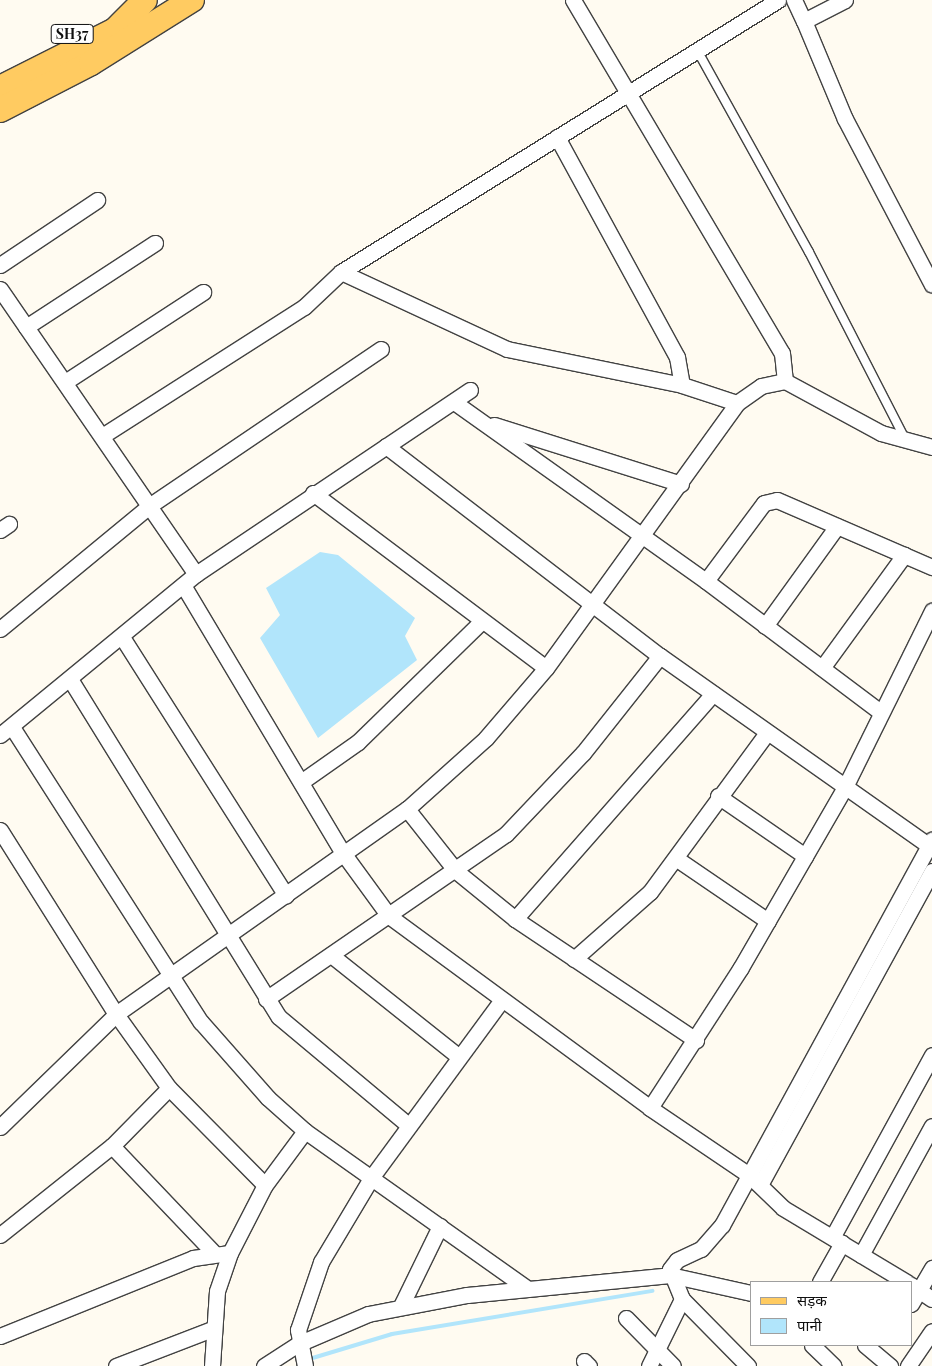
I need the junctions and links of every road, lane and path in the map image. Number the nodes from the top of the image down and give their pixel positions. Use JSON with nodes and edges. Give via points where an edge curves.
{"nodes":[{"id":1,"x":145,"y":0,"type":"edge"},
{"id":2,"x":192,"y":0,"type":"edge"},
{"id":3,"x":573,"y":0,"type":"edge"},
{"id":4,"x":778,"y":0,"type":"edge"},
{"id":5,"x":794,"y":0,"type":"edge"},
{"id":6,"x":845,"y":0,"type":"edge"},
{"id":7,"x":804,"y":22,"type":"junction"},
{"id":8,"x":151,"y":26,"type":"junction"},
{"id":9,"x":115,"y":30,"type":"junction"},
{"id":10,"x":697,"y":50,"type":"junction"},
{"id":11,"x":0,"y":70,"type":"edge"},
{"id":12,"x":0,"y":88,"type":"edge"},
{"id":13,"x":629,"y":93,"type":"junction"},
{"id":14,"x":0,"y":110,"type":"edge"},
{"id":15,"x":557,"y":137,"type":"junction"},
{"id":16,"x":98,"y":200,"type":"dead end"},
{"id":17,"x":155,"y":243,"type":"dead end"},
{"id":18,"x":0,"y":265,"type":"edge"},
{"id":19,"x":341,"y":272,"type":"junction"},
{"id":20,"x":932,"y":285,"type":"edge"},
{"id":21,"x":0,"y":289,"type":"edge"},
{"id":22,"x":203,"y":292,"type":"dead end"},
{"id":23,"x":6,"y":311,"type":"edge"},
{"id":24,"x":26,"y":327,"type":"junction"},
{"id":25,"x":381,"y":349,"type":"dead end"},
{"id":26,"x":785,"y":381,"type":"junction"},
{"id":27,"x":65,"y":382,"type":"junction"},
{"id":28,"x":682,"y":385,"type":"junction"},
{"id":29,"x":470,"y":390,"type":"dead end"},
{"id":30,"x":454,"y":402,"type":"junction"},
{"id":31,"x":737,"y":403,"type":"junction"},
{"id":32,"x":480,"y":421,"type":"junction"},
{"id":33,"x":102,"y":436,"type":"junction"},
{"id":34,"x":905,"y":440,"type":"junction"},
{"id":35,"x":386,"y":446,"type":"junction"},
{"id":36,"x":932,"y":448,"type":"edge"},
{"id":37,"x":681,"y":484,"type":"junction"},
{"id":38,"x":313,"y":493,"type":"junction"},
{"id":39,"x":149,"y":506,"type":"junction"},
{"id":40,"x":837,"y":526,"type":"junction"},
{"id":41,"x":641,"y":537,"type":"junction"},
{"id":42,"x":904,"y":555,"type":"junction"},
{"id":43,"x":932,"y":567,"type":"edge"},
{"id":44,"x":196,"y":574,"type":"junction"},
{"id":45,"x":706,"y":581,"type":"junction"},
{"id":46,"x":183,"y":585,"type":"junction"},
{"id":47,"x":592,"y":602,"type":"junction"},
{"id":48,"x":932,"y":611,"type":"edge"},
{"id":49,"x":481,"y":622,"type":"junction"},
{"id":50,"x":765,"y":626,"type":"junction"},
{"id":51,"x":0,"y":629,"type":"edge"},
{"id":52,"x":122,"y":637,"type":"junction"},
{"id":53,"x":660,"y":656,"type":"junction"},
{"id":54,"x":546,"y":668,"type":"junction"},
{"id":55,"x":822,"y":668,"type":"junction"},
{"id":56,"x":70,"y":679,"type":"junction"},
{"id":57,"x":714,"y":694,"type":"junction"},
{"id":58,"x":879,"y":711,"type":"junction"},
{"id":59,"x":6,"y":731,"type":"edge"},
{"id":60,"x":767,"y":733,"type":"junction"},
{"id":61,"x":301,"y":782,"type":"junction"},
{"id":62,"x":844,"y":788,"type":"junction"},
{"id":63,"x":718,"y":796,"type":"junction"},
{"id":64,"x":407,"y":809,"type":"junction"},
{"id":65,"x":0,"y":830,"type":"edge"},
{"id":66,"x":931,"y":844,"type":"edge"},
{"id":67,"x":343,"y":853,"type":"junction"},
{"id":68,"x":805,"y":856,"type":"junction"},
{"id":69,"x":677,"y":859,"type":"junction"},
{"id":70,"x":456,"y":871,"type":"junction"},
{"id":71,"x":932,"y":871,"type":"edge"},
{"id":72,"x":286,"y":895,"type":"junction"},
{"id":73,"x":389,"y":916,"type":"junction"},
{"id":74,"x":515,"y":918,"type":"junction"},
{"id":75,"x":768,"y":922,"type":"junction"},
{"id":76,"x":225,"y":935,"type":"junction"},
{"id":77,"x":331,"y":955,"type":"junction"},
{"id":78,"x":574,"y":960,"type":"junction"},
{"id":79,"x":170,"y":976,"type":"junction"},
{"id":80,"x":266,"y":999,"type":"junction"},
{"id":81,"x":501,"y":1000,"type":"junction"},
{"id":82,"x":116,"y":1014,"type":"junction"},
{"id":83,"x":696,"y":1040,"type":"junction"},
{"id":84,"x":932,"y":1055,"type":"edge"},
{"id":85,"x":458,"y":1056,"type":"junction"},
{"id":86,"x":169,"y":1088,"type":"junction"},
{"id":87,"x":650,"y":1108,"type":"junction"},
{"id":88,"x":408,"y":1125,"type":"junction"},
{"id":89,"x":932,"y":1126,"type":"edge"},
{"id":90,"x":0,"y":1127,"type":"edge"},
{"id":91,"x":305,"y":1131,"type":"junction"},
{"id":92,"x":112,"y":1146,"type":"junction"},
{"id":93,"x":371,"y":1178,"type":"junction"},
{"id":94,"x":755,"y":1180,"type":"junction"},
{"id":95,"x":264,"y":1185,"type":"junction"},
{"id":96,"x":440,"y":1226,"type":"junction"},
{"id":97,"x":0,"y":1235,"type":"edge"},
{"id":98,"x":838,"y":1240,"type":"junction"},
{"id":99,"x":214,"y":1253,"type":"junction"},
{"id":100,"x":230,"y":1254,"type":"junction"},
{"id":101,"x":861,"y":1255,"type":"junction"},
{"id":102,"x":932,"y":1268,"type":"edge"},
{"id":103,"x":670,"y":1275,"type":"junction"},
{"id":104,"x":820,"y":1281,"type":"edge"},
{"id":105,"x":904,"y":1281,"type":"edge"},
{"id":106,"x":912,"y":1286,"type":"edge"},
{"id":107,"x":528,"y":1289,"type":"junction"},
{"id":108,"x":750,"y":1293,"type":"edge"},
{"id":109,"x":932,"y":1299,"type":"edge"},
{"id":110,"x":682,"y":1300,"type":"junction"},
{"id":111,"x":401,"y":1306,"type":"junction"},
{"id":112,"x":626,"y":1318,"type":"dead end"},
{"id":113,"x":212,"y":1329,"type":"junction"},
{"id":114,"x":932,"y":1331,"type":"edge"},
{"id":115,"x":0,"y":1336,"type":"edge"},
{"id":116,"x":813,"y":1346,"type":"edge"},
{"id":117,"x":868,"y":1346,"type":"edge"},
{"id":118,"x":299,"y":1347,"type":"junction"},
{"id":119,"x":657,"y":1350,"type":"junction"},
{"id":120,"x":886,"y":1356,"type":"edge"},
{"id":121,"x":116,"y":1366,"type":"edge"},
{"id":122,"x":212,"y":1366,"type":"edge"},
{"id":123,"x":264,"y":1366,"type":"edge"},
{"id":124,"x":305,"y":1366,"type":"edge"},
{"id":125,"x":649,"y":1366,"type":"edge"},
{"id":126,"x":673,"y":1366,"type":"edge"},
{"id":127,"x":748,"y":1366,"type":"edge"},
{"id":128,"x":834,"y":1366,"type":"edge"},
{"id":129,"x":908,"y":1366,"type":"edge"}],
"edges":[{"from":1,"to":9,"type":"main road"},
{"from":1,"to":11,"type":"main road","number":"SH37"},
{"from":2,"to":8,"type":"main road"},
{"from":3,"to":13,"type":"street"},
{"from":4,"to":10,"type":"street"},
{"from":5,"to":7,"type":"street"},
{"from":6,"to":7,"type":"street"},
{"from":7,"to":20,"type":"street","via":[[845,119]]},
{"from":8,"to":9,"type":"main road"},
{"from":8,"to":14,"type":"main road"},
{"from":9,"to":12,"type":"main road"},
{"from":10,"to":13,"type":"street"},
{"from":10,"to":34,"type":"lane","via":[[810,252]]},
{"from":13,"to":15,"type":"street"},
{"from":13,"to":26,"type":"street","via":[[782,353]]},
{"from":15,"to":19,"type":"street"},
{"from":15,"to":28,"type":"street","via":[[677,357]]},
{"from":16,"to":18,"type":"street"},
{"from":17,"to":24,"type":"street"},
{"from":19,"to":28,"type":"street","via":[[507,349]]},
{"from":19,"to":33,"type":"street","via":[[304,307]]},
{"from":21,"to":23,"type":"street"},
{"from":22,"to":27,"type":"street"},
{"from":23,"to":24,"type":"street"},
{"from":24,"to":27,"type":"street"},
{"from":25,"to":39,"type":"street"},
{"from":26,"to":31,"type":"street","via":[[761,386]]},
{"from":26,"to":34,"type":"street","via":[[852,420]]},
{"from":27,"to":33,"type":"street"},
{"from":28,"to":31,"type":"street"},
{"from":29,"to":30,"type":"street"},
{"from":30,"to":32,"type":"street"},
{"from":30,"to":35,"type":"street"},
{"from":31,"to":37,"type":"street"},
{"from":32,"to":37,"type":"street"},
{"from":32,"to":41,"type":"street"},
{"from":33,"to":39,"type":"street"},
{"from":34,"to":36,"type":"street"},
{"from":35,"to":38,"type":"street"},
{"from":35,"to":47,"type":"street"},
{"from":37,"to":41,"type":"street"},
{"from":38,"to":44,"type":"street"},
{"from":38,"to":49,"type":"street"},
{"from":39,"to":44,"type":"street"},
{"from":39,"to":51,"type":"street"},
{"from":40,"to":42,"type":"street"},
{"from":40,"to":45,"type":"street","via":[[777,500],[764,503]]},
{"from":40,"to":50,"type":"street"},
{"from":41,"to":45,"type":"street"},
{"from":41,"to":47,"type":"street"},
{"from":42,"to":43,"type":"street"},
{"from":42,"to":55,"type":"street"},
{"from":44,"to":46,"type":"street"},
{"from":45,"to":50,"type":"street"},
{"from":46,"to":52,"type":"street"},
{"from":46,"to":61,"type":"street"},
{"from":47,"to":53,"type":"street"},
{"from":47,"to":54,"type":"street"},
{"from":48,"to":58,"type":"street"},
{"from":49,"to":54,"type":"street"},
{"from":49,"to":61,"type":"street","via":[[358,742]]},
{"from":50,"to":55,"type":"street"},
{"from":52,"to":56,"type":"street"},
{"from":52,"to":72,"type":"street"},
{"from":53,"to":57,"type":"street"},
{"from":53,"to":70,"type":"street","via":[[538,803]]},
{"from":54,"to":64,"type":"street","via":[[486,738]]},
{"from":55,"to":58,"type":"street"},
{"from":56,"to":59,"type":"street"},
{"from":56,"to":76,"type":"street"},
{"from":57,"to":60,"type":"street"},
{"from":57,"to":74,"type":"street"},
{"from":58,"to":62,"type":"street"},
{"from":59,"to":79,"type":"street"},
{"from":60,"to":62,"type":"street"},
{"from":60,"to":63,"type":"street"},
{"from":61,"to":67,"type":"street"},
{"from":62,"to":66,"type":"street"},
{"from":62,"to":68,"type":"street"},
{"from":63,"to":68,"type":"street"},
{"from":63,"to":69,"type":"street"},
{"from":64,"to":67,"type":"street"},
{"from":64,"to":70,"type":"street"},
{"from":65,"to":82,"type":"street"},
{"from":66,"to":94,"type":"street"},
{"from":67,"to":72,"type":"street"},
{"from":67,"to":73,"type":"street"},
{"from":68,"to":75,"type":"street"},
{"from":69,"to":75,"type":"street"},
{"from":69,"to":78,"type":"street","via":[[650,892]]},
{"from":70,"to":73,"type":"street"},
{"from":70,"to":74,"type":"street"},
{"from":71,"to":94,"type":"street"},
{"from":72,"to":76,"type":"street"},
{"from":73,"to":77,"type":"street"},
{"from":73,"to":81,"type":"street"},
{"from":74,"to":78,"type":"street"},
{"from":75,"to":83,"type":"street"},
{"from":76,"to":79,"type":"street"},
{"from":76,"to":80,"type":"street"},
{"from":77,"to":80,"type":"street"},
{"from":77,"to":85,"type":"street"},
{"from":78,"to":83,"type":"street"},
{"from":79,"to":82,"type":"street"},
{"from":79,"to":91,"type":"street","via":[[227,1053]]},
{"from":80,"to":88,"type":"street","via":[[279,1017],[322,1057]]},
{"from":81,"to":85,"type":"street"},
{"from":81,"to":87,"type":"street"},
{"from":82,"to":86,"type":"street"},
{"from":82,"to":90,"type":"street"},
{"from":83,"to":87,"type":"street"},
{"from":84,"to":98,"type":"street"},
{"from":85,"to":88,"type":"street"},
{"from":86,"to":92,"type":"street"},
{"from":86,"to":95,"type":"street"},
{"from":87,"to":94,"type":"street"},
{"from":88,"to":93,"type":"street"},
{"from":89,"to":101,"type":"street"},
{"from":91,"to":93,"type":"street"},
{"from":91,"to":95,"type":"street"},
{"from":92,"to":97,"type":"street"},
{"from":92,"to":99,"type":"street"},
{"from":93,"to":96,"type":"street"},
{"from":93,"to":118,"type":"street","via":[[321,1262],[301,1314]]},
{"from":94,"to":98,"type":"street","via":[[782,1208]]},
{"from":94,"to":103,"type":"street","via":[[712,1238],[672,1264]]},
{"from":95,"to":100,"type":"street"},
{"from":96,"to":107,"type":"street"},
{"from":96,"to":111,"type":"street"},
{"from":98,"to":101,"type":"street"},
{"from":98,"to":104,"type":"street"},
{"from":99,"to":100,"type":"street"},
{"from":99,"to":115,"type":"street"},
{"from":100,"to":113,"type":"street","via":[[216,1292]]},
{"from":101,"to":105,"type":"street"},
{"from":102,"to":106,"type":"street"},
{"from":103,"to":107,"type":"street"},
{"from":103,"to":108,"type":"street"},
{"from":103,"to":110,"type":"street"},
{"from":106,"to":109,"type":"street"},
{"from":107,"to":111,"type":"street"},
{"from":110,"to":119,"type":"street"},
{"from":110,"to":127,"type":"street"},
{"from":111,"to":118,"type":"street","via":[[368,1314]]},
{"from":112,"to":119,"type":"street"},
{"from":113,"to":121,"type":"street"},
{"from":113,"to":122,"type":"street"},
{"from":114,"to":129,"type":"street"},
{"from":116,"to":128,"type":"street"},
{"from":117,"to":120,"type":"street"},
{"from":118,"to":123,"type":"street"},
{"from":118,"to":124,"type":"street"},
{"from":119,"to":125,"type":"street"},
{"from":119,"to":126,"type":"street"}]}
